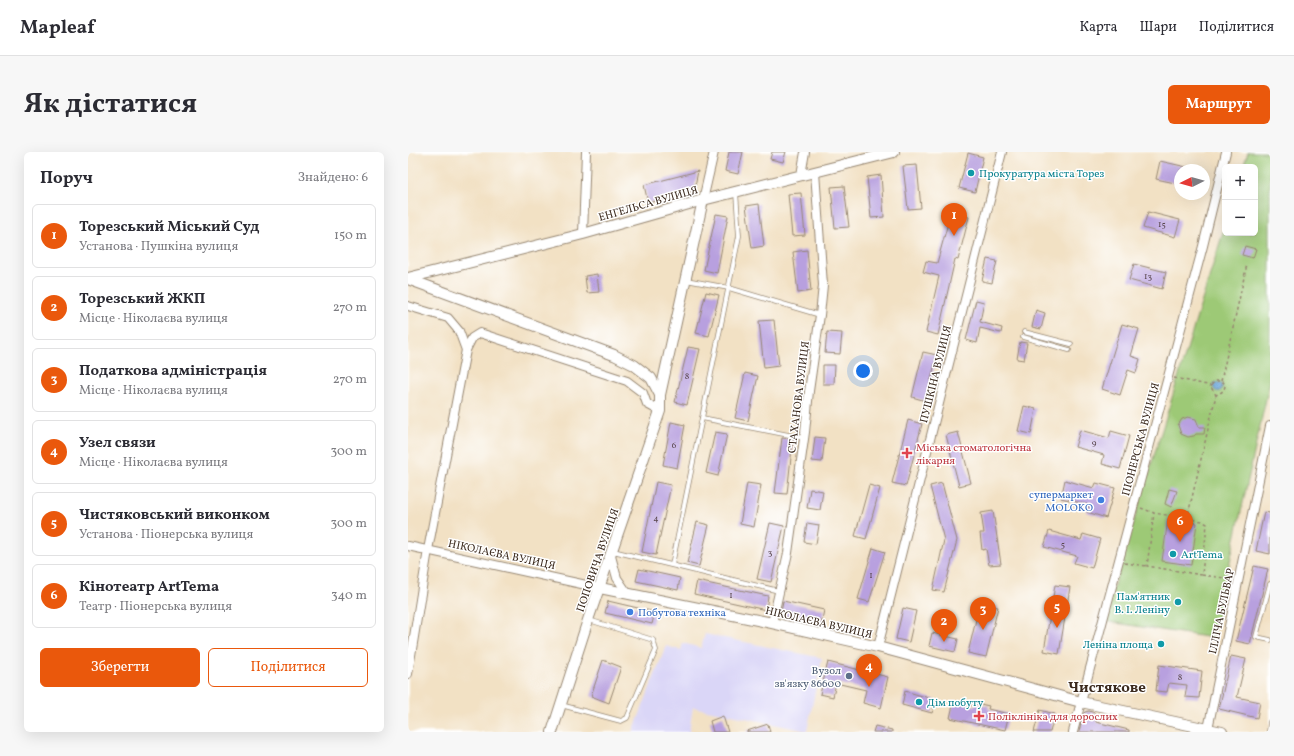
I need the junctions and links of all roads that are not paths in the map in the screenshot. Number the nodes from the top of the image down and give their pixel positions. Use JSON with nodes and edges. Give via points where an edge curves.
{"nodes":[{"id":1,"x":586,"y":152,"type":"edge"},
{"id":2,"x":714,"y":152,"type":"edge"},
{"id":3,"x":805,"y":152,"type":"edge"},
{"id":4,"x":894,"y":152,"type":"edge"},
{"id":5,"x":1002,"y":152,"type":"edge"},
{"id":6,"x":1226,"y":152,"type":"edge"},
{"id":7,"x":815,"y":172,"type":"junction"},
{"id":8,"x":801,"y":176,"type":"junction"},
{"id":9,"x":736,"y":192,"type":"junction"},
{"id":10,"x":703,"y":200,"type":"junction"},
{"id":11,"x":583,"y":234,"type":"junction"},
{"id":12,"x":408,"y":279,"type":"edge"},
{"id":13,"x":686,"y":280,"type":"junction"},
{"id":14,"x":729,"y":288,"type":"junction"},
{"id":15,"x":408,"y":306,"type":"edge"},
{"id":16,"x":820,"y":314,"type":"junction"},
{"id":17,"x":1024,"y":332,"type":"dead end"},
{"id":18,"x":1023,"y":337,"type":"dead end"},
{"id":19,"x":1071,"y":344,"type":"dead end"},
{"id":20,"x":466,"y":350,"type":"junction"},
{"id":21,"x":1070,"y":350,"type":"dead end"},
{"id":22,"x":660,"y":395,"type":"junction"},
{"id":23,"x":660,"y":411,"type":"junction"},
{"id":24,"x":702,"y":418,"type":"junction"},
{"id":25,"x":1270,"y":426,"type":"edge"},
{"id":26,"x":804,"y":438,"type":"junction"},
{"id":27,"x":408,"y":546,"type":"edge"},
{"id":28,"x":428,"y":550,"type":"junction"},
{"id":29,"x":612,"y":553,"type":"junction"},
{"id":30,"x":672,"y":565,"type":"junction"},
{"id":31,"x":1270,"y":584,"type":"edge"},
{"id":32,"x":600,"y":588,"type":"junction"},
{"id":33,"x":779,"y":591,"type":"junction"},
{"id":34,"x":628,"y":594,"type":"junction"},
{"id":35,"x":588,"y":620,"type":"junction"},
{"id":36,"x":772,"y":623,"type":"junction"},
{"id":37,"x":1270,"y":640,"type":"edge"},
{"id":38,"x":878,"y":647,"type":"junction"},
{"id":39,"x":408,"y":674,"type":"edge"},
{"id":40,"x":1081,"y":702,"type":"junction"},
{"id":41,"x":560,"y":705,"type":"junction"},
{"id":42,"x":1270,"y":722,"type":"edge"},
{"id":43,"x":1208,"y":729,"type":"junction"},
{"id":44,"x":552,"y":732,"type":"edge"},
{"id":45,"x":1073,"y":732,"type":"edge"},
{"id":46,"x":1222,"y":732,"type":"edge"},
{"id":47,"x":1269,"y":732,"type":"edge"}],
"edges":[{"from":1,"to":11,"type":"street"},
{"from":2,"to":10,"type":"street"},
{"from":3,"to":8,"type":"street"},
{"from":4,"to":7,"type":"street","name":"ЕНГЕЛЬСА ВУЛИЦЯ"},
{"from":5,"to":38,"type":"street","name":"ПУШКІНА ВУЛИЦЯ"},
{"from":6,"to":40,"type":"street","name":"ПІОНЕРСЬКА ВУЛИЦЯ","via":[[1204,246]]},
{"from":7,"to":8,"type":"street","name":"ЕНГЕЛЬСА ВУЛИЦЯ"},
{"from":7,"to":16,"type":"street","name":"СТАХАНОВА ВУЛИЦЯ","via":[[823,285]]},
{"from":8,"to":9,"type":"street","name":"ЕНГЕЛЬСА ВУЛИЦЯ"},
{"from":9,"to":10,"type":"street","name":"ЕНГЕЛЬСА ВУЛИЦЯ"},
{"from":9,"to":14,"type":"lane","via":[[739,236]]},
{"from":10,"to":11,"type":"street","name":"ЕНГЕЛЬСА ВУЛИЦЯ"},
{"from":10,"to":13,"type":"street","name":"ПОПОВИЧА ВУЛИЦЯ"},
{"from":11,"to":12,"type":"street","name":"ЕНГЕЛЬСА ВУЛИЦЯ"},
{"from":12,"to":22,"type":"street","name":"ЕНГЕЛЬСА ВУЛИЦЯ","via":[[614,355],[634,365],[651,378]]},
{"from":13,"to":14,"type":"lane"},
{"from":13,"to":22,"type":"street","name":"ПОПОВИЧА ВУЛИЦЯ"},
{"from":14,"to":16,"type":"lane"},
{"from":14,"to":24,"type":"lane"},
{"from":15,"to":20,"type":"street","via":[[448,318],[459,331]]},
{"from":16,"to":26,"type":"street","name":"СТАХАНОВА ВУЛИЦЯ"},
{"from":17,"to":19,"type":"lane"},
{"from":18,"to":21,"type":"lane"},
{"from":20,"to":23,"type":"street","via":[[472,338],[480,333],[627,381],[643,393],[647,404]]},
{"from":20,"to":28,"type":"street"},
{"from":22,"to":23,"type":"street","name":"ПОПОВИЧА ВУЛИЦЯ"},
{"from":23,"to":29,"type":"street","name":"ПОПОВИЧА ВУЛИЦЯ"},
{"from":24,"to":26,"type":"lane"},
{"from":24,"to":30,"type":"lane"},
{"from":25,"to":43,"type":"street","name":"ІЛЛІЧА БУЛЬВАР"},
{"from":26,"to":33,"type":"street","name":"СТАХАНОВА ВУЛИЦЯ","via":[[788,553]]},
{"from":27,"to":28,"type":"street","name":"НІКОЛАЄВА ВУЛИЦЯ"},
{"from":28,"to":32,"type":"street","name":"НІКОЛАЄВА ВУЛИЦЯ"},
{"from":28,"to":39,"type":"street"},
{"from":29,"to":30,"type":"lane"},
{"from":29,"to":32,"type":"street","name":"ПОПОВИЧА ВУЛИЦЯ"},
{"from":29,"to":34,"type":"street","via":[[617,578]]},
{"from":30,"to":33,"type":"lane"},
{"from":31,"to":37,"type":"lane","via":[[1256,637]]},
{"from":32,"to":34,"type":"street","name":"НІКОЛАЄВА ВУЛИЦЯ"},
{"from":32,"to":35,"type":"street","name":"ПОПОВИЧА ВУЛИЦЯ"},
{"from":33,"to":36,"type":"street","name":"СТАХАНОВА ВУЛИЦЯ"},
{"from":34,"to":36,"type":"street","name":"НІКОЛАЄВА ВУЛИЦЯ"},
{"from":35,"to":41,"type":"street","name":"ПОПОВИЧА ВУЛИЦЯ"},
{"from":35,"to":41,"type":"lane","via":[[653,640],[656,650],[628,718],[621,721]]},
{"from":36,"to":38,"type":"street","name":"НІКОЛАЄВА ВУЛИЦЯ"},
{"from":38,"to":40,"type":"street","name":"НІКОЛАЄВА ВУЛИЦЯ"},
{"from":40,"to":43,"type":"street","name":"НІКОЛАЄВА ВУЛИЦЯ"},
{"from":40,"to":45,"type":"street","name":"ПІОНЕРСЬКА ВУЛИЦЯ"},
{"from":41,"to":44,"type":"street","name":"ПОПОВИЧА ВУЛИЦЯ"},
{"from":42,"to":47,"type":"lane"},
{"from":43,"to":46,"type":"street","name":"НІКОЛАЄВА ВУЛИЦЯ"}]}
